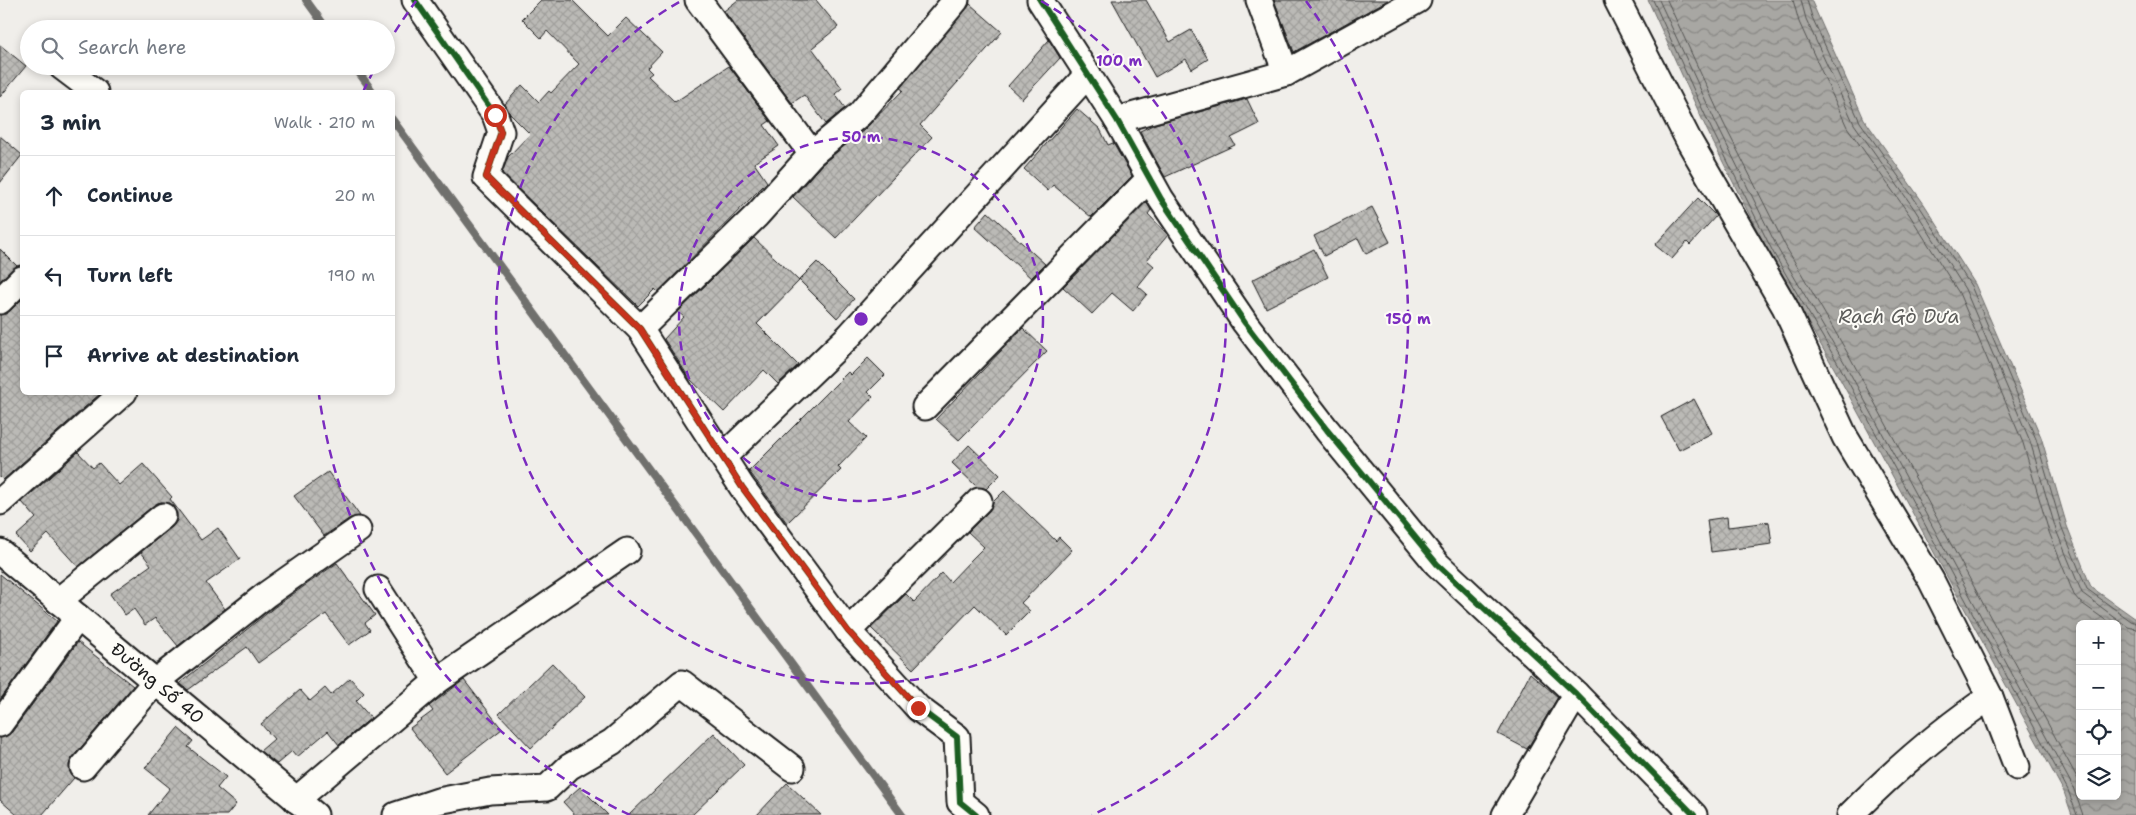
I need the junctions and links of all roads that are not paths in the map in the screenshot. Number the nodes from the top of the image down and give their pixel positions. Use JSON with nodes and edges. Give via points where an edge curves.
{"nodes":[{"id":1,"x":415,"y":0,"type":"edge"},
{"id":2,"x":698,"y":0,"type":"edge"},
{"id":3,"x":956,"y":0,"type":"edge"},
{"id":4,"x":1040,"y":0,"type":"edge"},
{"id":5,"x":1259,"y":0,"type":"edge"},
{"id":6,"x":1418,"y":0,"type":"edge"},
{"id":7,"x":1617,"y":0,"type":"edge"},
{"id":8,"x":1286,"y":73,"type":"junction"},
{"id":9,"x":1088,"y":74,"type":"junction"},
{"id":10,"x":73,"y":75,"type":"edge"},
{"id":11,"x":92,"y":90,"type":"edge"},
{"id":12,"x":1117,"y":120,"type":"junction"},
{"id":13,"x":812,"y":154,"type":"junction"},
{"id":14,"x":1149,"y":179,"type":"junction"},
{"id":15,"x":20,"y":281,"type":"edge"},
{"id":16,"x":0,"y":301,"type":"edge"},
{"id":17,"x":640,"y":329,"type":"junction"},
{"id":18,"x":121,"y":395,"type":"edge"},
{"id":19,"x":925,"y":407,"type":"dead end"},
{"id":20,"x":723,"y":457,"type":"junction"},
{"id":21,"x":979,"y":501,"type":"dead end"},
{"id":22,"x":0,"y":502,"type":"edge"},
{"id":23,"x":163,"y":516,"type":"dead end"},
{"id":24,"x":358,"y":530,"type":"dead end"},
{"id":25,"x":627,"y":551,"type":"dead end"},
{"id":26,"x":0,"y":552,"type":"edge"},
{"id":27,"x":378,"y":589,"type":"dead end"},
{"id":28,"x":58,"y":601,"type":"junction"},
{"id":29,"x":78,"y":617,"type":"junction"},
{"id":30,"x":848,"y":631,"type":"junction"},
{"id":31,"x":438,"y":681,"type":"junction"},
{"id":32,"x":155,"y":682,"type":"junction"},
{"id":33,"x":1576,"y":694,"type":"junction"},
{"id":34,"x":1990,"y":696,"type":"junction"},
{"id":35,"x":0,"y":724,"type":"edge"},
{"id":36,"x":83,"y":767,"type":"dead end"},
{"id":37,"x":2017,"y":767,"type":"dead end"},
{"id":38,"x":792,"y":768,"type":"dead end"},
{"id":39,"x":306,"y":807,"type":"edge"},
{"id":40,"x":396,"y":815,"type":"edge"},
{"id":41,"x":976,"y":815,"type":"edge"},
{"id":42,"x":1505,"y":815,"type":"edge"},
{"id":43,"x":1694,"y":815,"type":"edge"},
{"id":44,"x":1850,"y":815,"type":"edge"}],
"edges":[{"from":1,"to":17,"type":"street","via":[[495,115],[501,132],[486,177]]},
{"from":2,"to":13,"type":"street"},
{"from":3,"to":13,"type":"street","via":[[860,114]]},
{"from":4,"to":9,"type":"street"},
{"from":5,"to":8,"type":"street"},
{"from":6,"to":8,"type":"street"},
{"from":7,"to":34,"type":"street","via":[[1689,141],[1785,307],[1845,437],[1931,580]]},
{"from":8,"to":12,"type":"street"},
{"from":9,"to":12,"type":"street"},
{"from":9,"to":20,"type":"street","via":[[849,336]]},
{"from":10,"to":11,"type":"street"},
{"from":12,"to":14,"type":"street"},
{"from":13,"to":17,"type":"street","via":[[757,215]]},
{"from":14,"to":19,"type":"street"},
{"from":14,"to":33,"type":"street","via":[[1245,323],[1327,430],[1437,564]]},
{"from":15,"to":16,"type":"street"},
{"from":17,"to":20,"type":"street"},
{"from":18,"to":22,"type":"street"},
{"from":20,"to":30,"type":"street"},
{"from":21,"to":30,"type":"street"},
{"from":23,"to":28,"type":"street"},
{"from":24,"to":32,"type":"street","via":[[267,594]]},
{"from":25,"to":31,"type":"street"},
{"from":26,"to":28,"type":"street","name":"Đường Số 40"},
{"from":27,"to":31,"type":"street"},
{"from":28,"to":29,"type":"street","name":"Đường Số 40"},
{"from":29,"to":32,"type":"street","name":"Đường Số 40"},
{"from":29,"to":35,"type":"street"},
{"from":30,"to":41,"type":"street","via":[[918,708],[957,738],[960,802]]},
{"from":31,"to":39,"type":"street"},
{"from":32,"to":36,"type":"street"},
{"from":32,"to":39,"type":"street","name":"Đường Số 40"},
{"from":33,"to":42,"type":"street"},
{"from":33,"to":43,"type":"street"},
{"from":34,"to":37,"type":"street"},
{"from":34,"to":44,"type":"street","via":[[1955,720],[1888,777]]},
{"from":38,"to":40,"type":"street","via":[[682,683],[612,742],[569,767],[547,788],[490,791],[438,801]]}]}
